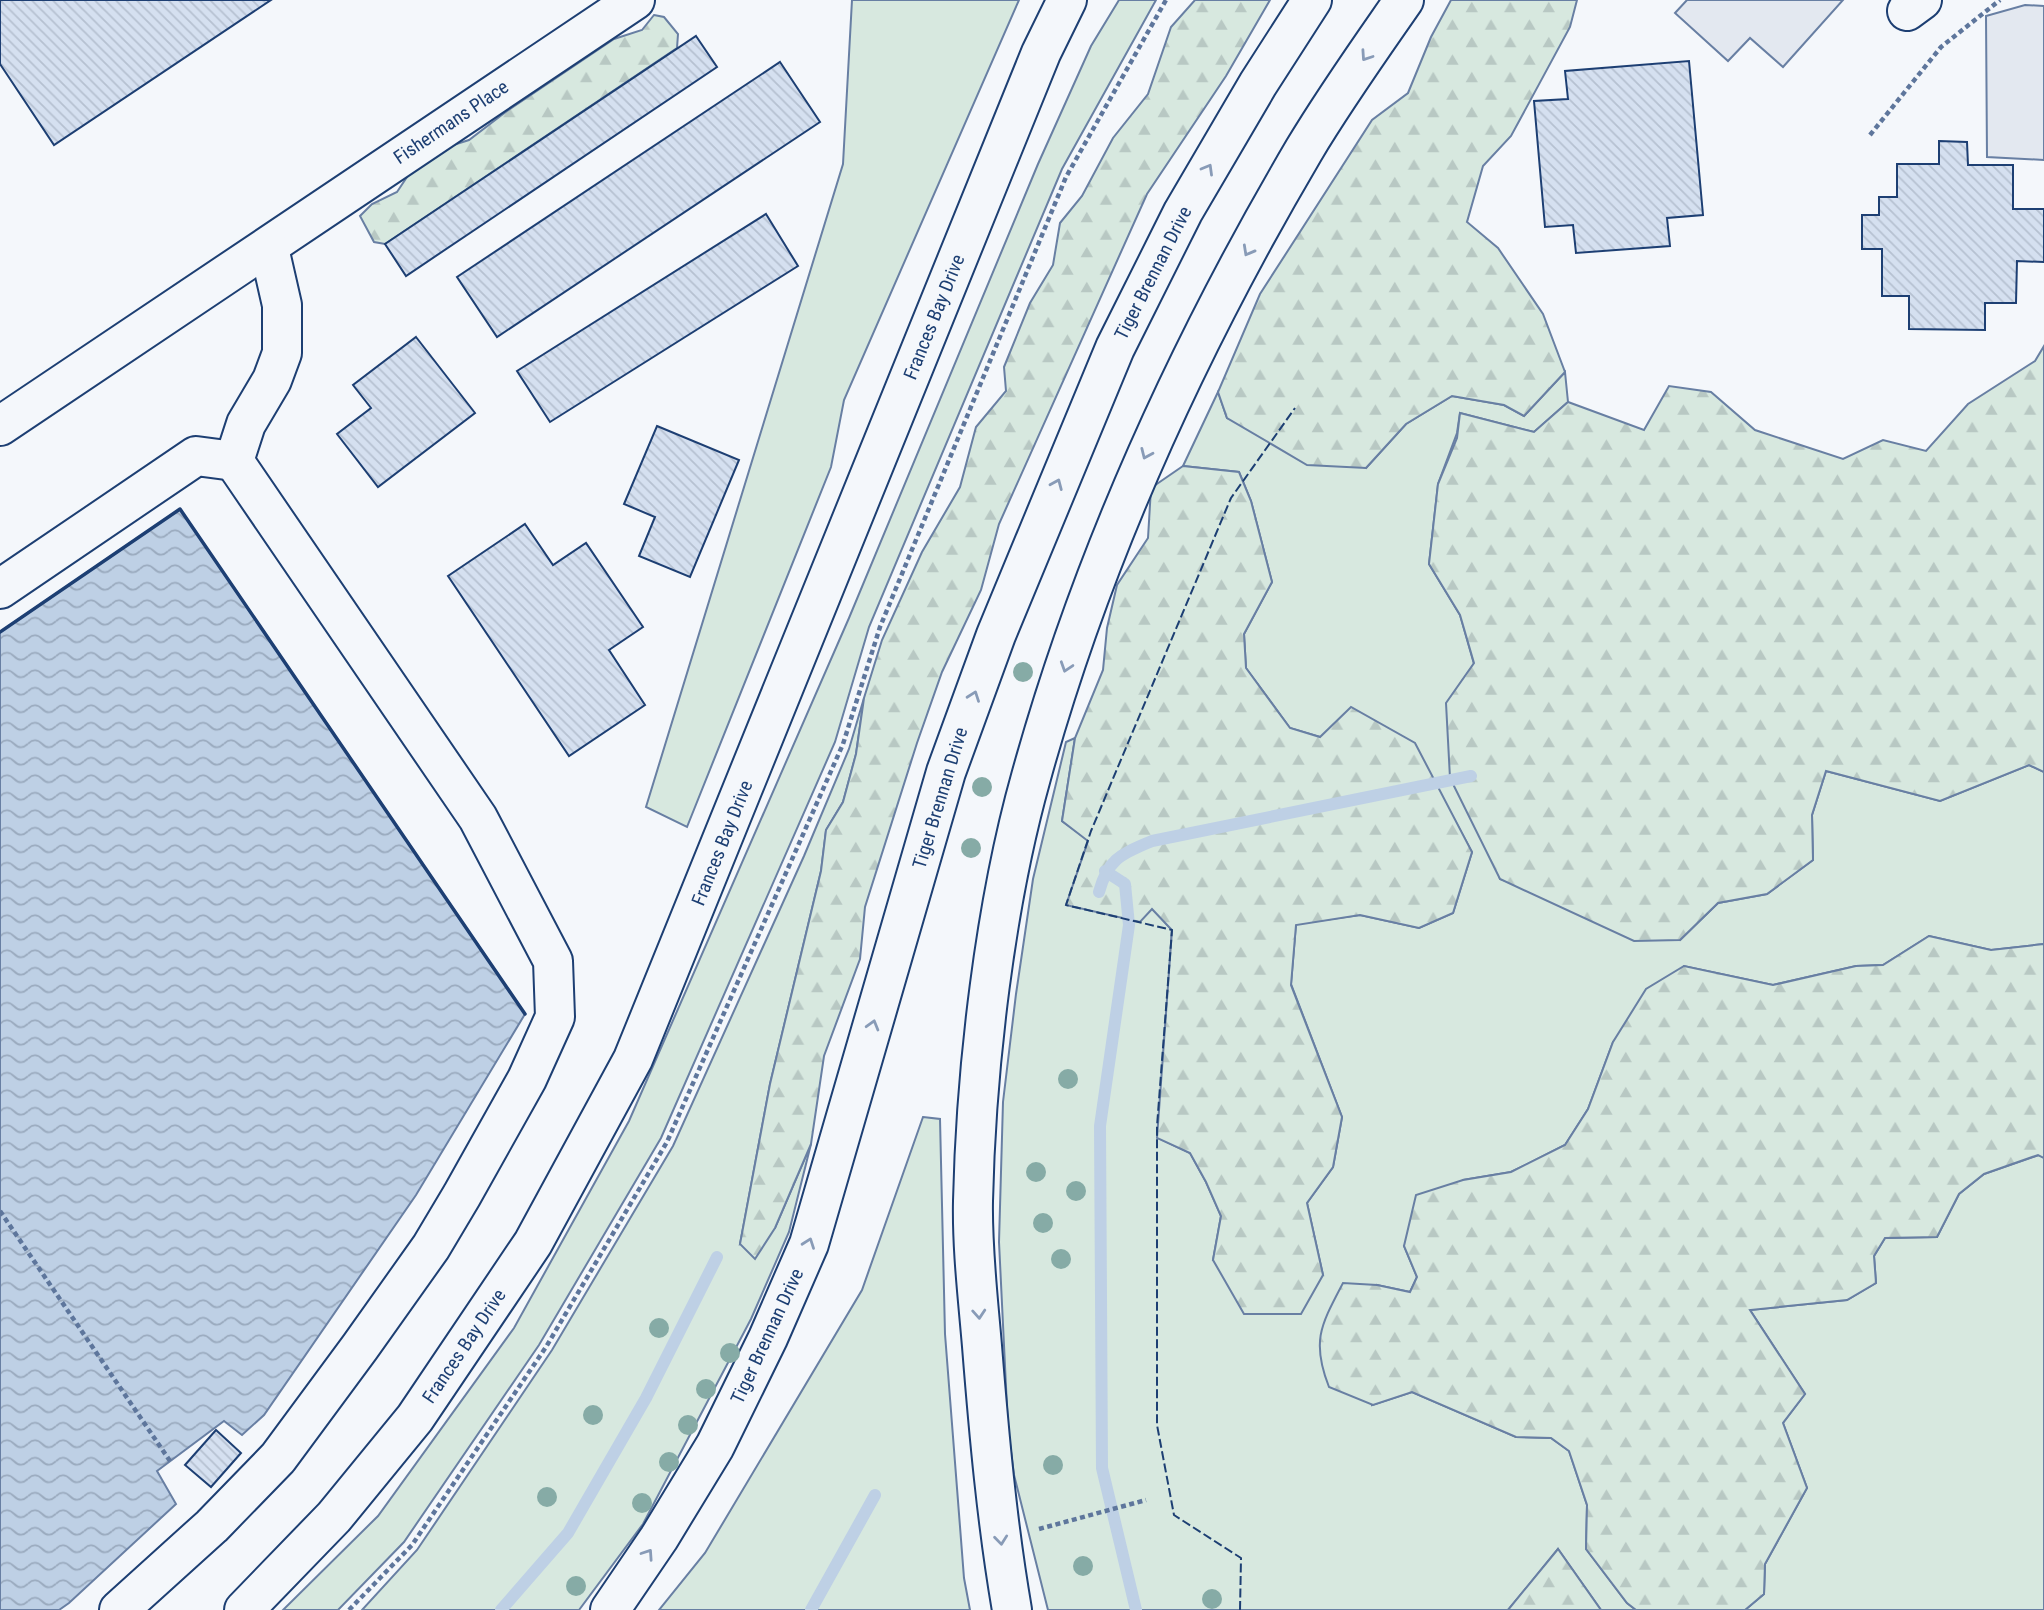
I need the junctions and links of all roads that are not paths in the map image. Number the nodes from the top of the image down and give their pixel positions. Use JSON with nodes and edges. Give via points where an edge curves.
{"nodes":[{"id":1,"x":635,"y":0,"type":"edge"},
{"id":2,"x":1067,"y":0,"type":"edge"},
{"id":3,"x":1312,"y":0,"type":"edge"},
{"id":4,"x":1404,"y":0,"type":"edge"},
{"id":5,"x":269,"y":248,"type":"junction"},
{"id":6,"x":0,"y":426,"type":"edge"},
{"id":7,"x":234,"y":461,"type":"junction"},
{"id":8,"x":0,"y":589,"type":"edge"},
{"id":9,"x":119,"y":1610,"type":"edge"},
{"id":10,"x":244,"y":1610,"type":"edge"},
{"id":11,"x":610,"y":1610,"type":"edge"},
{"id":12,"x":1012,"y":1610,"type":"edge"}],
"edges":[{"from":1,"to":5,"type":"main road","name":"Fishermans Place","via":[[332,201]]},
{"from":2,"to":10,"type":"main road","name":"Frances Bay Drive","via":[[1041,53],[633,1059],[533,1243],[415,1418],[334,1517]]},
{"from":11,"to":3,"type":"main road","name":"Tiger Brennan Drive","one_way":true,"via":[[715,1446],[809,1244],[946,772],[996,635],[1115,348],[1183,212]]},
{"from":4,"to":12,"type":"main road","one_way":true,"via":[[1305,148],[1162,418],[1119,516],[1031,778],[991,990],[973,1199],[988,1432]]},
{"from":5,"to":6,"type":"main road","name":"Fishermans Place"},
{"from":5,"to":7,"type":"main road","via":[[282,305],[282,353],[246,424]]},
{"from":7,"to":8,"type":"main road","via":[[196,456]]},
{"from":7,"to":9,"type":"main road","via":[[478,818],[553,961],[555,1017],[527,1079],[462,1195],[360,1347],[278,1458],[212,1526]]}]}
